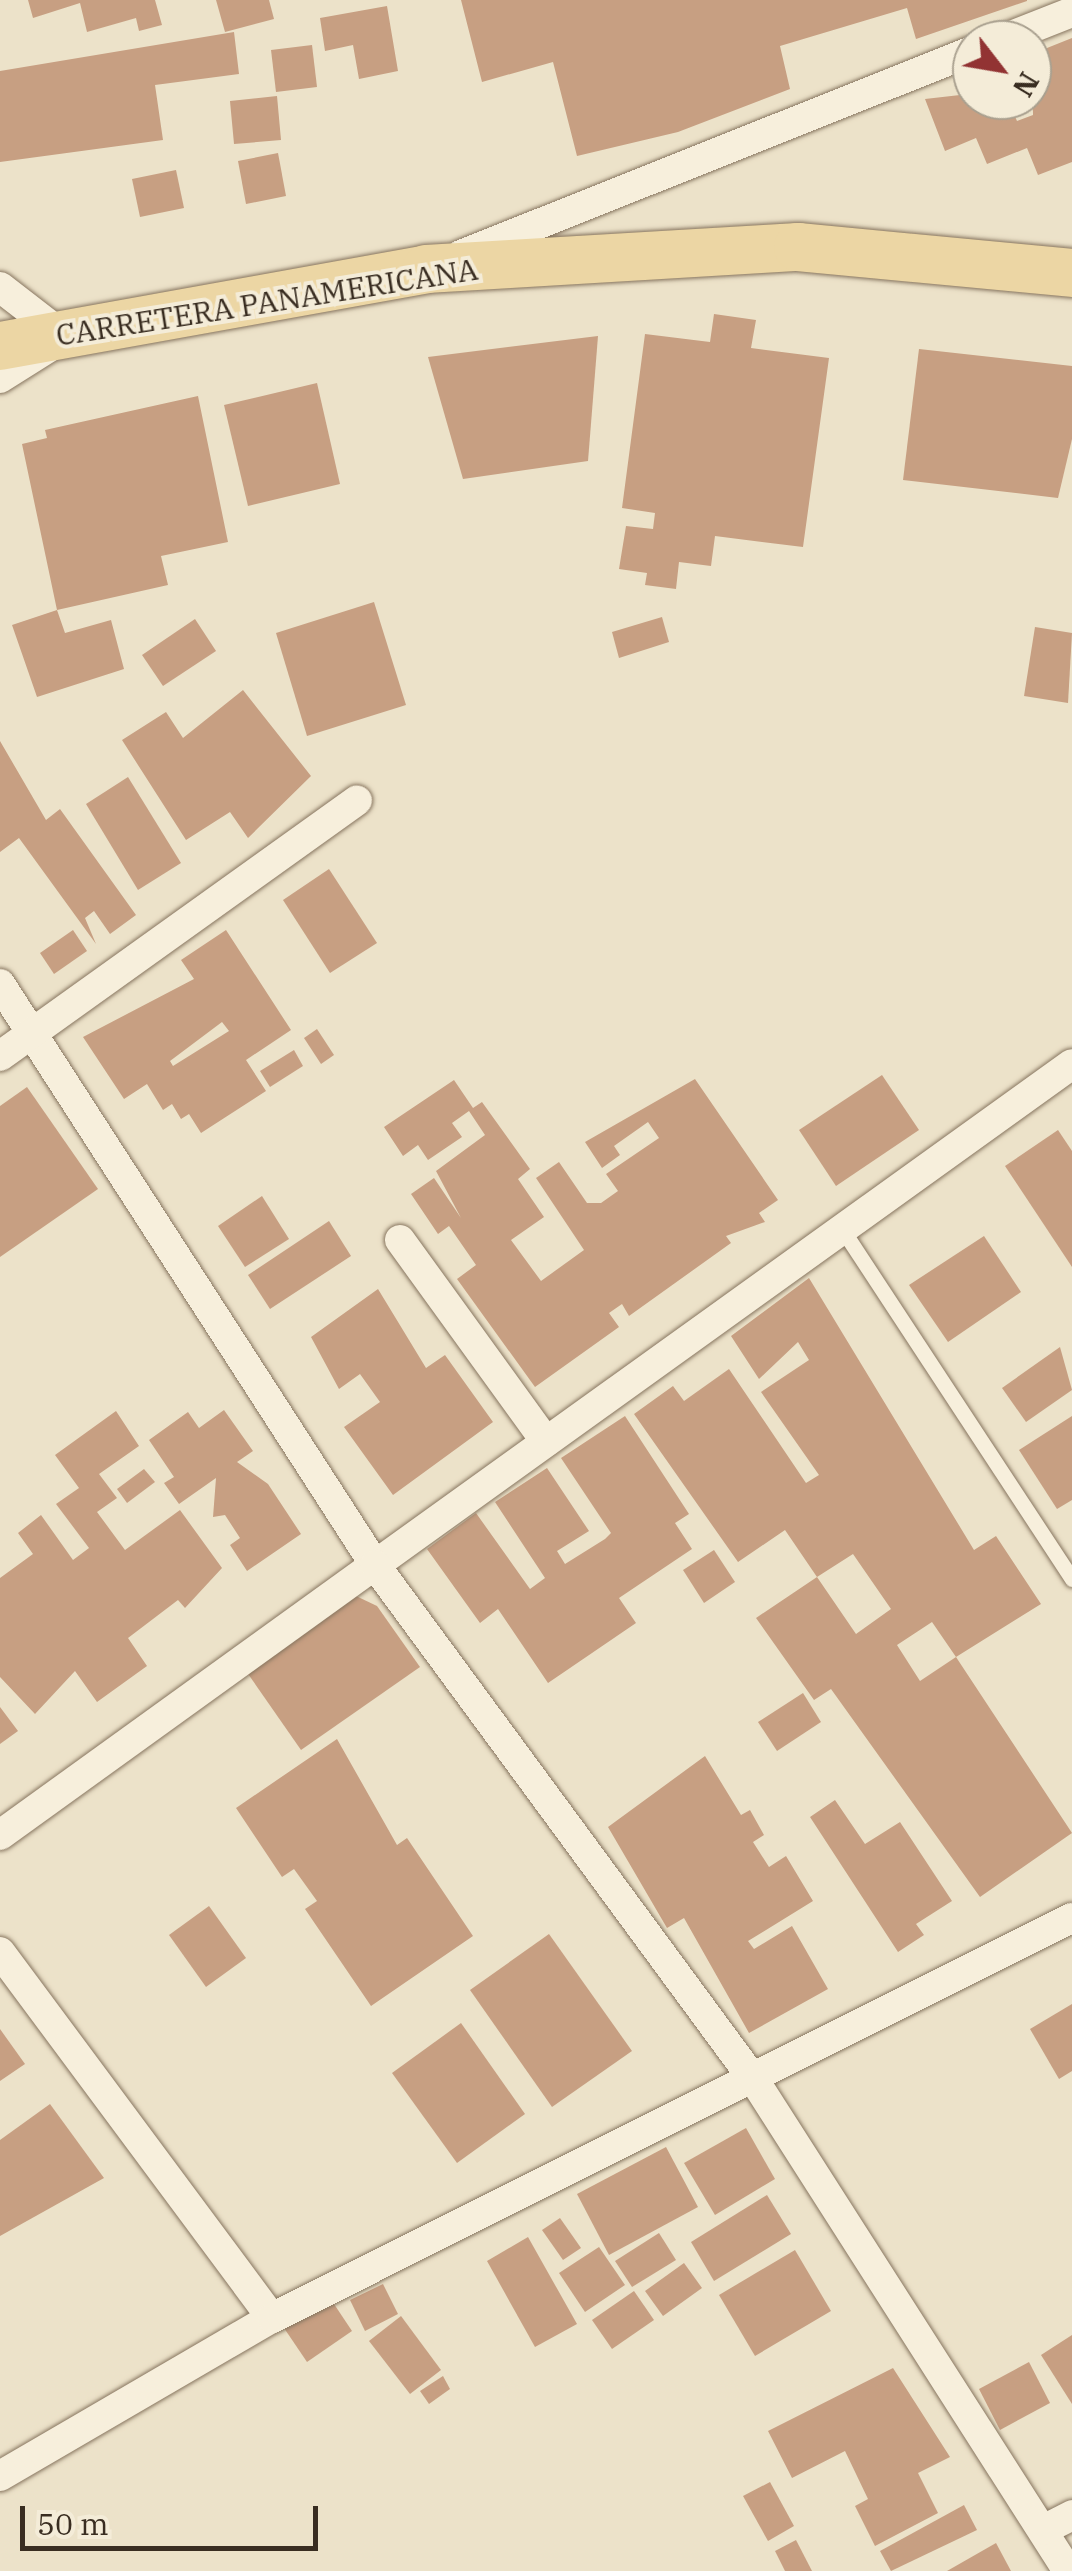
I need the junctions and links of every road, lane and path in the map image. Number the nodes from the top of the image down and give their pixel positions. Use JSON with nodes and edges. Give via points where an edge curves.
{"nodes":[{"id":1,"x":952,"y":60,"type":"edge"},
{"id":2,"x":426,"y":270,"type":"junction"},
{"id":3,"x":1072,"y":273,"type":"edge"},
{"id":4,"x":0,"y":287,"type":"edge"},
{"id":5,"x":65,"y":337,"type":"junction"},
{"id":6,"x":0,"y":346,"type":"edge"},
{"id":7,"x":0,"y":378,"type":"edge"},
{"id":8,"x":357,"y":800,"type":"dead end"},
{"id":9,"x":0,"y":984,"type":"edge"},
{"id":10,"x":34,"y":1032,"type":"junction"},
{"id":11,"x":0,"y":1056,"type":"edge"},
{"id":12,"x":1072,"y":1064,"type":"edge"},
{"id":13,"x":842,"y":1229,"type":"junction"},
{"id":14,"x":400,"y":1240,"type":"dead end"},
{"id":15,"x":546,"y":1442,"type":"junction"},
{"id":16,"x":374,"y":1565,"type":"junction"},
{"id":17,"x":1072,"y":1579,"type":"edge"},
{"id":18,"x":0,"y":1834,"type":"edge"},
{"id":19,"x":1072,"y":1918,"type":"edge"},
{"id":20,"x":0,"y":1952,"type":"edge"},
{"id":21,"x":756,"y":2083,"type":"junction"},
{"id":22,"x":272,"y":2318,"type":"junction"},
{"id":23,"x":0,"y":2476,"type":"edge"},
{"id":24,"x":1072,"y":2515,"type":"edge"},
{"id":25,"x":1043,"y":2530,"type":"junction"},
{"id":26,"x":1068,"y":2571,"type":"edge"}],
"edges":[{"from":1,"to":2,"type":"street"},
{"from":2,"to":3,"type":"main road","name":"CARRETERA PANAMERICANA","via":[[798,247]]},
{"from":2,"to":5,"type":"main road","name":"CARRETERA PANAMERICANA"},
{"from":4,"to":5,"type":"street"},
{"from":5,"to":6,"type":"main road","name":"CARRETERA PANAMERICANA"},
{"from":5,"to":7,"type":"street"},
{"from":8,"to":10,"type":"street"},
{"from":9,"to":10,"type":"street"},
{"from":10,"to":11,"type":"street"},
{"from":10,"to":16,"type":"street"},
{"from":12,"to":13,"type":"street"},
{"from":13,"to":15,"type":"street"},
{"from":13,"to":17,"type":"lane"},
{"from":14,"to":15,"type":"street"},
{"from":15,"to":16,"type":"street"},
{"from":16,"to":18,"type":"street"},
{"from":16,"to":21,"type":"street"},
{"from":19,"to":21,"type":"street"},
{"from":20,"to":22,"type":"street"},
{"from":21,"to":22,"type":"street"},
{"from":21,"to":25,"type":"street"},
{"from":22,"to":23,"type":"street"},
{"from":24,"to":25,"type":"street"},
{"from":25,"to":26,"type":"street"}]}
